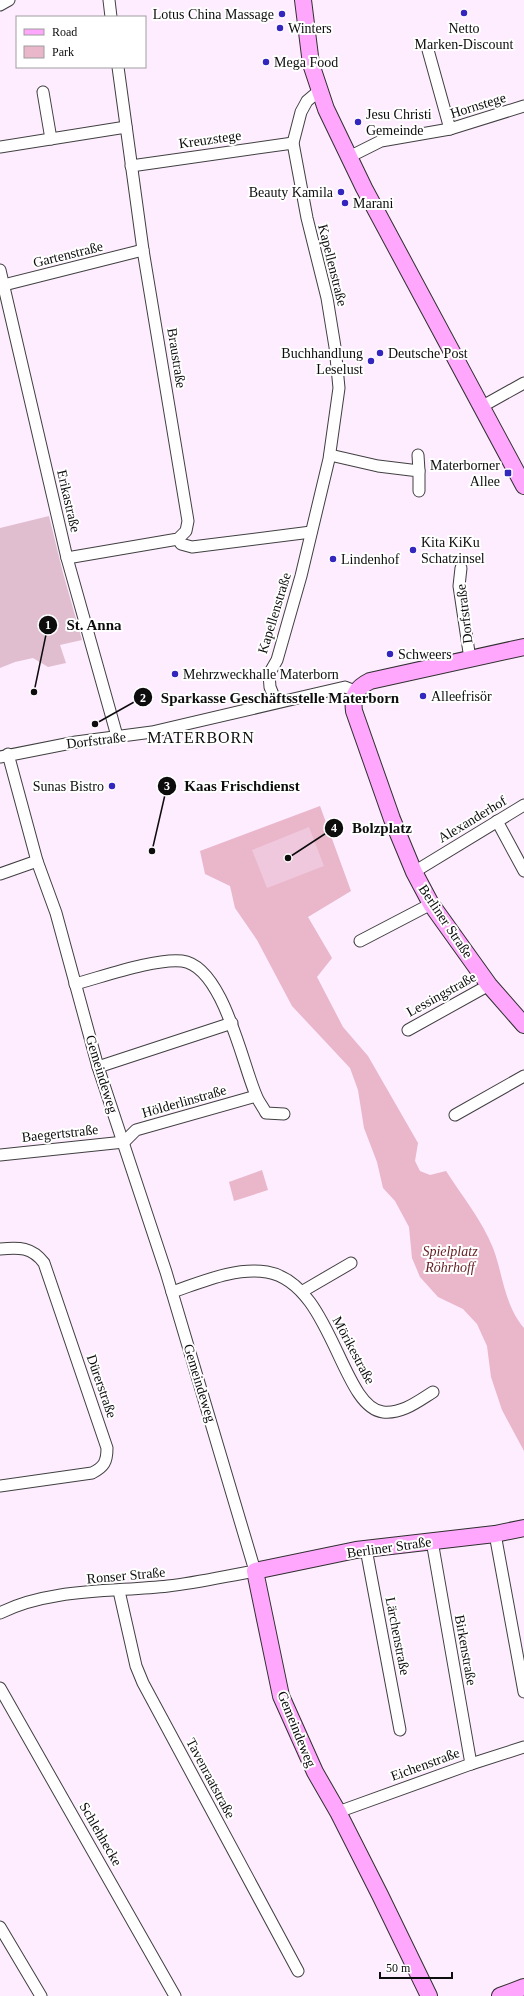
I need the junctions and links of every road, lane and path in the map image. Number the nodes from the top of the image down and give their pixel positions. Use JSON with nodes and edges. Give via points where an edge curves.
{"nodes":[{"id":1,"x":9,"y":0,"type":"edge"},
{"id":2,"x":109,"y":0,"type":"edge"},
{"id":3,"x":303,"y":0,"type":"edge"},
{"id":4,"x":0,"y":5,"type":"edge"},
{"id":5,"x":111,"y":16,"type":"edge"},
{"id":6,"x":428,"y":50,"type":"dead end"},
{"id":7,"x":118,"y":68,"type":"edge"},
{"id":8,"x":320,"y":90,"type":"junction"},
{"id":9,"x":43,"y":92,"type":"dead end"},
{"id":10,"x":524,"y":107,"type":"edge"},
{"id":11,"x":126,"y":127,"type":"junction"},
{"id":12,"x":450,"y":130,"type":"junction"},
{"id":13,"x":51,"y":139,"type":"junction"},
{"id":14,"x":293,"y":143,"type":"junction"},
{"id":15,"x":0,"y":147,"type":"edge"},
{"id":16,"x":349,"y":157,"type":"junction"},
{"id":17,"x":130,"y":166,"type":"junction"},
{"id":18,"x":143,"y":250,"type":"junction"},
{"id":19,"x":0,"y":270,"type":"edge"},
{"id":20,"x":2,"y":286,"type":"edge"},
{"id":21,"x":524,"y":383,"type":"edge"},
{"id":22,"x":481,"y":407,"type":"junction"},
{"id":23,"x":330,"y":455,"type":"junction"},
{"id":24,"x":418,"y":455,"type":"dead end"},
{"id":25,"x":419,"y":471,"type":"junction"},
{"id":26,"x":524,"y":486,"type":"edge"},
{"id":27,"x":419,"y":491,"type":"dead end"},
{"id":28,"x":311,"y":532,"type":"junction"},
{"id":29,"x":178,"y":539,"type":"junction"},
{"id":30,"x":67,"y":558,"type":"junction"},
{"id":31,"x":461,"y":568,"type":"dead end"},
{"id":32,"x":524,"y":647,"type":"edge"},
{"id":33,"x":470,"y":659,"type":"junction"},
{"id":34,"x":355,"y":692,"type":"junction"},
{"id":35,"x":276,"y":702,"type":"junction"},
{"id":36,"x":117,"y":736,"type":"junction"},
{"id":37,"x":4,"y":756,"type":"edge"},
{"id":38,"x":524,"y":805,"type":"edge"},
{"id":39,"x":497,"y":821,"type":"junction"},
{"id":40,"x":37,"y":861,"type":"junction"},
{"id":41,"x":524,"y":871,"type":"edge"},
{"id":42,"x":414,"y":872,"type":"junction"},
{"id":43,"x":0,"y":874,"type":"edge"},
{"id":44,"x":431,"y":904,"type":"junction"},
{"id":45,"x":360,"y":941,"type":"dead end"},
{"id":46,"x":75,"y":984,"type":"junction"},
{"id":47,"x":489,"y":985,"type":"junction"},
{"id":48,"x":232,"y":1024,"type":"junction"},
{"id":49,"x":524,"y":1025,"type":"edge"},
{"id":50,"x":408,"y":1030,"type":"dead end"},
{"id":51,"x":98,"y":1067,"type":"junction"},
{"id":52,"x":524,"y":1076,"type":"edge"},
{"id":53,"x":256,"y":1096,"type":"junction"},
{"id":54,"x":284,"y":1114,"type":"dead end"},
{"id":55,"x":455,"y":1115,"type":"dead end"},
{"id":56,"x":124,"y":1142,"type":"junction"},
{"id":57,"x":0,"y":1155,"type":"edge"},
{"id":58,"x":0,"y":1249,"type":"edge"},
{"id":59,"x":351,"y":1263,"type":"dead end"},
{"id":60,"x":302,"y":1290,"type":"junction"},
{"id":61,"x":172,"y":1292,"type":"junction"},
{"id":62,"x":433,"y":1392,"type":"dead end"},
{"id":63,"x":0,"y":1486,"type":"edge"},
{"id":64,"x":524,"y":1528,"type":"edge"},
{"id":65,"x":495,"y":1534,"type":"junction"},
{"id":66,"x":432,"y":1541,"type":"junction"},
{"id":67,"x":366,"y":1549,"type":"junction"},
{"id":68,"x":255,"y":1571,"type":"junction"},
{"id":69,"x":119,"y":1591,"type":"junction"},
{"id":70,"x":0,"y":1612,"type":"edge"},
{"id":71,"x":0,"y":1688,"type":"edge"},
{"id":72,"x":524,"y":1692,"type":"edge"},
{"id":73,"x":400,"y":1730,"type":"dead end"},
{"id":74,"x":524,"y":1747,"type":"edge"},
{"id":75,"x":471,"y":1764,"type":"junction"},
{"id":76,"x":338,"y":1812,"type":"junction"},
{"id":77,"x":0,"y":1927,"type":"edge"},
{"id":78,"x":298,"y":1971,"type":"dead end"},
{"id":79,"x":524,"y":1987,"type":"edge"},
{"id":80,"x":40,"y":1996,"type":"edge"},
{"id":81,"x":175,"y":1996,"type":"edge"},
{"id":82,"x":429,"y":1996,"type":"edge"},
{"id":83,"x":500,"y":1996,"type":"edge"}],
"edges":[{"from":1,"to":4,"type":"street"},
{"from":2,"to":5,"type":"street"},
{"from":3,"to":8,"type":"street","via":[[311,64]]},
{"from":6,"to":12,"type":"street"},
{"from":7,"to":11,"type":"street","name":"Braustraße"},
{"from":8,"to":14,"type":"street","name":"Kapellenstraße","via":[[307,101],[301,112]]},
{"from":8,"to":16,"type":"street","via":[[326,109]]},
{"from":9,"to":13,"type":"street"},
{"from":10,"to":12,"type":"street","name":"Hornstege"},
{"from":11,"to":13,"type":"street"},
{"from":11,"to":17,"type":"street","name":"Braustraße"},
{"from":12,"to":16,"type":"street","name":"Hornstege","via":[[381,142]]},
{"from":13,"to":15,"type":"street"},
{"from":14,"to":17,"type":"street","name":"Kreuzstege"},
{"from":14,"to":23,"type":"street","name":"Kapellenstraße","via":[[306,218],[327,298],[336,347],[339,388]]},
{"from":16,"to":22,"type":"street"},
{"from":17,"to":18,"type":"street","name":"Braustraße"},
{"from":18,"to":20,"type":"street","name":"Gartenstraße"},
{"from":18,"to":29,"type":"street","name":"Braustraße","via":[[188,521],[186,531]]},
{"from":19,"to":20,"type":"street","name":"Erikastraße"},
{"from":20,"to":30,"type":"street","name":"Erikastraße"},
{"from":21,"to":22,"type":"street"},
{"from":22,"to":26,"type":"street"},
{"from":23,"to":25,"type":"street","via":[[378,466]]},
{"from":23,"to":28,"type":"street","name":"Kapellenstraße"},
{"from":24,"to":25,"type":"street"},
{"from":25,"to":27,"type":"street"},
{"from":28,"to":29,"type":"street","via":[[192,547],[181,544]]},
{"from":28,"to":35,"type":"street","name":"Kapellenstraße","via":[[289,622],[269,674],[270,687]]},
{"from":29,"to":30,"type":"street"},
{"from":30,"to":36,"type":"street","name":"Erikastraße"},
{"from":31,"to":33,"type":"street","name":"Dorfstraße","via":[[459,586]]},
{"from":32,"to":33,"type":"street","name":"Dorfstraße"},
{"from":33,"to":34,"type":"street","name":"Dorfstraße","via":[[370,681],[361,685]]},
{"from":34,"to":35,"type":"street","name":"Dorfstraße","via":[[345,687]]},
{"from":34,"to":42,"type":"street","name":"Berliner Straße","via":[[354,711],[392,819]]},
{"from":35,"to":36,"type":"street","name":"Dorfstraße","via":[[152,732]]},
{"from":36,"to":37,"type":"street","name":"Dorfstraße"},
{"from":37,"to":40,"type":"street","name":"Gemeindeweg"},
{"from":38,"to":39,"type":"street","name":"Alexanderhof"},
{"from":39,"to":41,"type":"street"},
{"from":39,"to":42,"type":"street","name":"Alexanderhof"},
{"from":40,"to":43,"type":"street"},
{"from":40,"to":46,"type":"street","name":"Gemeindeweg","via":[[56,913]]},
{"from":42,"to":44,"type":"street","name":"Berliner Straße"},
{"from":44,"to":45,"type":"street"},
{"from":44,"to":47,"type":"street","name":"Berliner Straße"},
{"from":46,"to":48,"type":"street","via":[[160,962],[183,961],[200,970],[218,992]]},
{"from":46,"to":51,"type":"street","name":"Gemeindeweg"},
{"from":47,"to":49,"type":"street","name":"Berliner Straße"},
{"from":47,"to":50,"type":"street","name":"Lessingstraße"},
{"from":48,"to":51,"type":"street"},
{"from":48,"to":53,"type":"street"},
{"from":51,"to":56,"type":"street","name":"Gemeindeweg"},
{"from":52,"to":55,"type":"street"},
{"from":53,"to":54,"type":"street","via":[[266,1113]]},
{"from":53,"to":56,"type":"street","name":"Hölderlinstraße","via":[[136,1130]]},
{"from":56,"to":57,"type":"street","name":"Baegertstraße"},
{"from":56,"to":61,"type":"street","name":"Gemeindeweg"},
{"from":58,"to":63,"type":"street","name":"Dürerstraße","via":[[26,1248],[44,1263],[107,1453],[104,1466],[92,1473]]},
{"from":59,"to":60,"type":"street"},
{"from":60,"to":61,"type":"street","name":"Mörikestraße","via":[[286,1278],[267,1272],[254,1272],[217,1277]]},
{"from":60,"to":62,"type":"street","name":"Mörikestraße","via":[[312,1304],[358,1392],[371,1406],[381,1412],[394,1412],[408,1408]]},
{"from":61,"to":68,"type":"street","name":"Gemeindeweg"},
{"from":64,"to":65,"type":"street","name":"Berliner Straße"},
{"from":65,"to":66,"type":"street","name":"Berliner Straße"},
{"from":65,"to":72,"type":"street"},
{"from":66,"to":67,"type":"street","name":"Berliner Straße"},
{"from":66,"to":75,"type":"street","name":"Birkenstraße"},
{"from":67,"to":68,"type":"street","name":"Berliner Straße"},
{"from":67,"to":73,"type":"street","name":"Lärchenstraße"},
{"from":68,"to":69,"type":"street","name":"Ronser Straße","via":[[170,1586]]},
{"from":68,"to":76,"type":"street","name":"Gemeindeweg","via":[[282,1696],[315,1772]]},
{"from":69,"to":70,"type":"street","name":"Ronser Straße","via":[[70,1594],[16,1605]]},
{"from":69,"to":78,"type":"street","name":"Tavenraatstraße","via":[[136,1666],[143,1683]]},
{"from":71,"to":81,"type":"street","name":"Schlehhecke"},
{"from":74,"to":75,"type":"street","name":"Eichenstraße"},
{"from":75,"to":76,"type":"street","name":"Eichenstraße"},
{"from":76,"to":82,"type":"street","name":"Gemeindeweg"},
{"from":77,"to":80,"type":"street"},
{"from":79,"to":83,"type":"street"}]}
